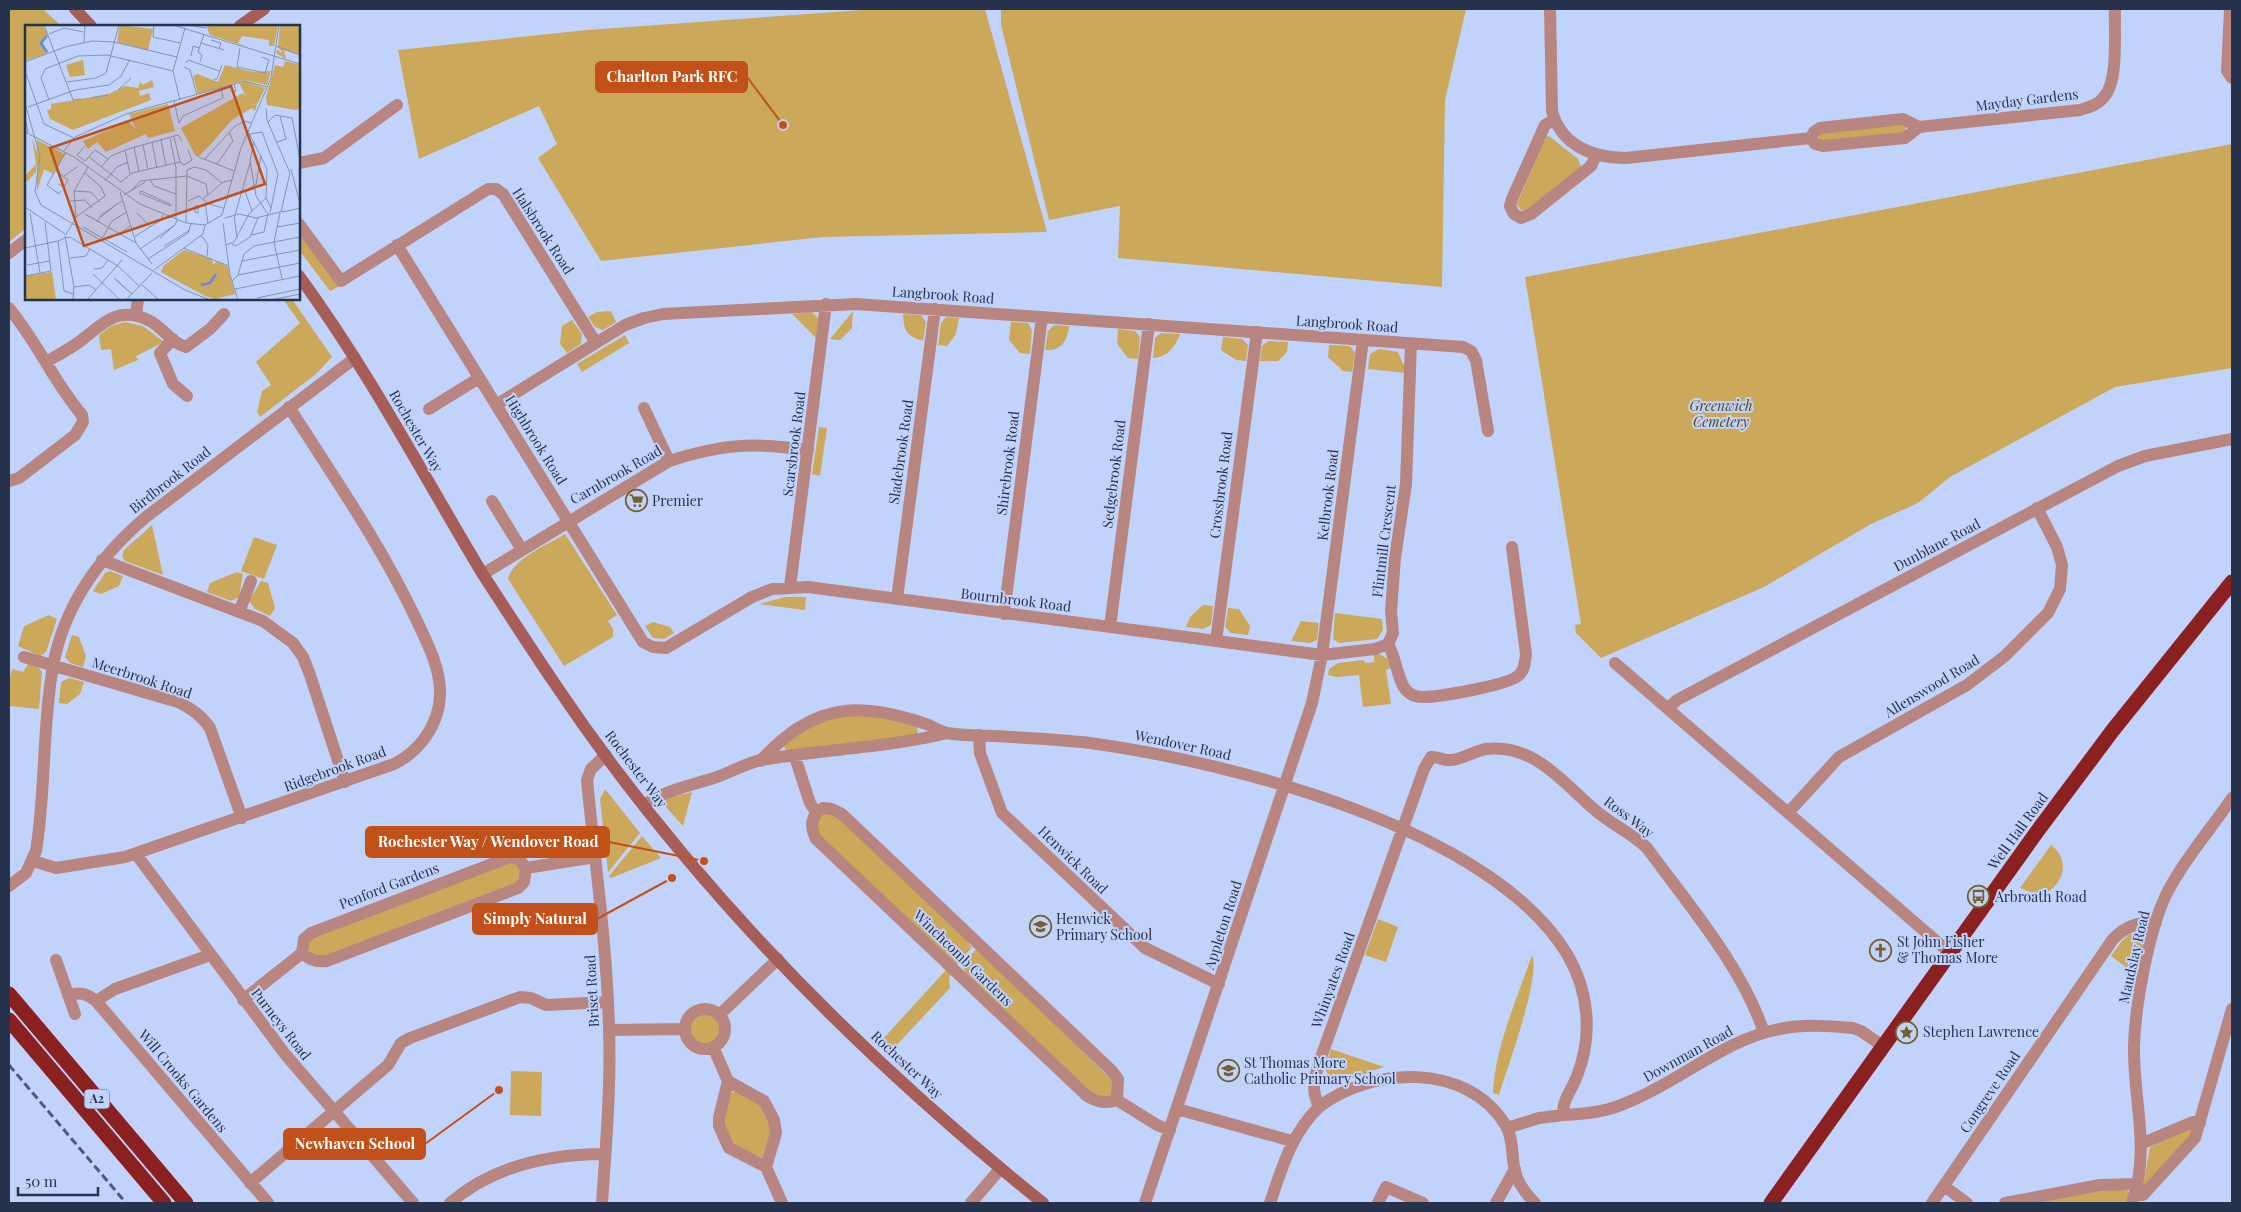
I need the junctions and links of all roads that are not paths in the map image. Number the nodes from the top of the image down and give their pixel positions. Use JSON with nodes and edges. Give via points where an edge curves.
{"nodes":[{"id":1,"x":75,"y":9,"type":"edge"},
{"id":2,"x":264,"y":9,"type":"edge"},
{"id":3,"x":1550,"y":9,"type":"edge"},
{"id":4,"x":2115,"y":9,"type":"edge"},
{"id":5,"x":2230,"y":9,"type":"edge"},
{"id":6,"x":91,"y":25,"type":"edge"},
{"id":7,"x":241,"y":25,"type":"edge"},
{"id":8,"x":2232,"y":78,"type":"edge"},
{"id":9,"x":397,"y":105,"type":"dead end"},
{"id":10,"x":1554,"y":120,"type":"junction"},
{"id":11,"x":1919,"y":127,"type":"junction"},
{"id":12,"x":1812,"y":138,"type":"junction"},
{"id":13,"x":1596,"y":155,"type":"junction"},
{"id":14,"x":300,"y":164,"type":"edge"},
{"id":15,"x":300,"y":225,"type":"edge"},
{"id":16,"x":25,"y":241,"type":"edge"},
{"id":17,"x":397,"y":245,"type":"junction"},
{"id":18,"x":9,"y":253,"type":"edge"},
{"id":19,"x":300,"y":277,"type":"edge"},
{"id":20,"x":138,"y":300,"type":"edge"},
{"id":21,"x":826,"y":304,"type":"junction"},
{"id":22,"x":9,"y":308,"type":"edge"},
{"id":23,"x":935,"y":309,"type":"junction"},
{"id":24,"x":224,"y":314,"type":"dead end"},
{"id":25,"x":136,"y":316,"type":"junction"},
{"id":26,"x":1042,"y":317,"type":"junction"},
{"id":27,"x":1149,"y":324,"type":"junction"},
{"id":28,"x":1256,"y":332,"type":"junction"},
{"id":29,"x":172,"y":339,"type":"junction"},
{"id":30,"x":1363,"y":340,"type":"junction"},
{"id":31,"x":596,"y":343,"type":"junction"},
{"id":32,"x":1411,"y":343,"type":"junction"},
{"id":33,"x":355,"y":358,"type":"junction"},
{"id":34,"x":46,"y":362,"type":"junction"},
{"id":35,"x":479,"y":378,"type":"junction"},
{"id":36,"x":187,"y":396,"type":"dead end"},
{"id":37,"x":496,"y":405,"type":"junction"},
{"id":38,"x":289,"y":407,"type":"junction"},
{"id":39,"x":644,"y":408,"type":"dead end"},
{"id":40,"x":429,"y":409,"type":"dead end"},
{"id":41,"x":1488,"y":431,"type":"dead end"},
{"id":42,"x":2232,"y":439,"type":"edge"},
{"id":43,"x":808,"y":450,"type":"junction"},
{"id":44,"x":669,"y":461,"type":"junction"},
{"id":45,"x":9,"y":481,"type":"edge"},
{"id":46,"x":492,"y":501,"type":"dead end"},
{"id":47,"x":2037,"y":508,"type":"junction"},
{"id":48,"x":568,"y":521,"type":"junction"},
{"id":49,"x":1512,"y":547,"type":"dead end"},
{"id":50,"x":522,"y":550,"type":"junction"},
{"id":51,"x":102,"y":560,"type":"junction"},
{"id":52,"x":483,"y":574,"type":"junction"},
{"id":53,"x":251,"y":581,"type":"dead end"},
{"id":54,"x":2232,"y":582,"type":"edge"},
{"id":55,"x":790,"y":587,"type":"junction"},
{"id":56,"x":896,"y":599,"type":"junction"},
{"id":57,"x":239,"y":612,"type":"junction"},
{"id":58,"x":1004,"y":614,"type":"junction"},
{"id":59,"x":1110,"y":627,"type":"junction"},
{"id":60,"x":1216,"y":641,"type":"junction"},
{"id":61,"x":1388,"y":644,"type":"junction"},
{"id":62,"x":653,"y":647,"type":"joint"},
{"id":63,"x":1322,"y":655,"type":"junction"},
{"id":64,"x":24,"y":657,"type":"dead end"},
{"id":65,"x":1615,"y":663,"type":"dead end"},
{"id":66,"x":53,"y":666,"type":"junction"},
{"id":67,"x":1668,"y":708,"type":"junction"},
{"id":68,"x":947,"y":733,"type":"junction"},
{"id":69,"x":979,"y":735,"type":"junction"},
{"id":70,"x":606,"y":755,"type":"junction"},
{"id":71,"x":795,"y":757,"type":"junction"},
{"id":72,"x":760,"y":761,"type":"junction"},
{"id":73,"x":1428,"y":761,"type":"joint"},
{"id":74,"x":345,"y":782,"type":"junction"},
{"id":75,"x":1285,"y":786,"type":"junction"},
{"id":76,"x":2232,"y":798,"type":"edge"},
{"id":77,"x":644,"y":805,"type":"junction"},
{"id":78,"x":816,"y":812,"type":"junction"},
{"id":79,"x":1788,"y":813,"type":"junction"},
{"id":80,"x":242,"y":818,"type":"junction"},
{"id":81,"x":1403,"y":828,"type":"junction"},
{"id":82,"x":136,"y":854,"type":"junction"},
{"id":83,"x":595,"y":857,"type":"junction"},
{"id":84,"x":33,"y":860,"type":"junction"},
{"id":85,"x":526,"y":868,"type":"junction"},
{"id":86,"x":9,"y":886,"type":"edge"},
{"id":87,"x":2156,"y":923,"type":"junction"},
{"id":88,"x":302,"y":953,"type":"junction"},
{"id":89,"x":1950,"y":953,"type":"junction"},
{"id":90,"x":210,"y":955,"type":"junction"},
{"id":91,"x":778,"y":959,"type":"junction"},
{"id":92,"x":56,"y":960,"type":"dead end"},
{"id":93,"x":1219,"y":984,"type":"junction"},
{"id":94,"x":9,"y":994,"type":"edge"},
{"id":95,"x":68,"y":995,"type":"junction"},
{"id":96,"x":243,"y":1000,"type":"junction"},
{"id":97,"x":96,"y":1001,"type":"junction"},
{"id":98,"x":608,"y":1002,"type":"junction"},
{"id":99,"x":2232,"y":1010,"type":"edge"},
{"id":100,"x":75,"y":1014,"type":"dead end"},
{"id":101,"x":719,"y":1015,"type":"junction"},
{"id":102,"x":9,"y":1020,"type":"edge"},
{"id":103,"x":685,"y":1028,"type":"junction"},
{"id":104,"x":609,"y":1030,"type":"junction"},
{"id":105,"x":1764,"y":1033,"type":"junction"},
{"id":106,"x":1883,"y":1046,"type":"junction"},
{"id":107,"x":713,"y":1047,"type":"junction"},
{"id":108,"x":728,"y":1081,"type":"junction"},
{"id":109,"x":1117,"y":1100,"type":"junction"},
{"id":110,"x":1319,"y":1107,"type":"junction"},
{"id":111,"x":1177,"y":1109,"type":"junction"},
{"id":112,"x":333,"y":1112,"type":"junction"},
{"id":113,"x":1563,"y":1115,"type":"junction"},
{"id":114,"x":2200,"y":1123,"type":"junction"},
{"id":115,"x":1507,"y":1128,"type":"junction"},
{"id":116,"x":1170,"y":1130,"type":"junction"},
{"id":117,"x":1292,"y":1141,"type":"junction"},
{"id":118,"x":2143,"y":1143,"type":"junction"},
{"id":119,"x":605,"y":1154,"type":"junction"},
{"id":120,"x":766,"y":1167,"type":"junction"},
{"id":121,"x":1000,"y":1169,"type":"junction"},
{"id":122,"x":1514,"y":1169,"type":"junction"},
{"id":123,"x":250,"y":1183,"type":"junction"},
{"id":124,"x":1944,"y":1186,"type":"junction"},
{"id":125,"x":2135,"y":1194,"type":"edge"},
{"id":126,"x":164,"y":1203,"type":"edge"},
{"id":127,"x":186,"y":1203,"type":"edge"},
{"id":128,"x":268,"y":1203,"type":"edge"},
{"id":129,"x":413,"y":1203,"type":"edge"},
{"id":130,"x":450,"y":1203,"type":"edge"},
{"id":131,"x":602,"y":1203,"type":"edge"},
{"id":132,"x":782,"y":1203,"type":"edge"},
{"id":133,"x":971,"y":1203,"type":"edge"},
{"id":134,"x":1043,"y":1203,"type":"edge"},
{"id":135,"x":1145,"y":1203,"type":"edge"},
{"id":136,"x":1270,"y":1203,"type":"edge"},
{"id":137,"x":1378,"y":1203,"type":"edge"},
{"id":138,"x":1421,"y":1203,"type":"edge"},
{"id":139,"x":1496,"y":1203,"type":"edge"},
{"id":140,"x":1535,"y":1203,"type":"edge"},
{"id":141,"x":1771,"y":1203,"type":"edge"},
{"id":142,"x":1932,"y":1203,"type":"edge"},
{"id":143,"x":1967,"y":1203,"type":"edge"},
{"id":144,"x":2005,"y":1203,"type":"edge"}],
"edges":[{"from":1,"to":6,"type":"street"},
{"from":2,"to":7,"type":"street"},
{"from":3,"to":10,"type":"street","name":"Mayday Gardens"},
{"from":4,"to":11,"type":"street","name":"Mayday Gardens","via":[[2113,76],[2107,93],[2094,106]]},
{"from":5,"to":8,"type":"street","via":[[2226,71]]},
{"from":9,"to":14,"type":"street","via":[[324,158]]},
{"from":10,"to":13,"type":"street","name":"Mayday Gardens","via":[[1567,139]]},
{"from":10,"to":13,"type":"street","via":[[1545,126],[1512,199],[1510,206],[1514,214],[1521,218],[1531,214],[1591,166]]},
{"from":11,"to":12,"type":"street","name":"Mayday Gardens","via":[[1903,119],[1820,128]]},
{"from":11,"to":12,"type":"street","name":"Mayday Gardens","via":[[1905,138],[1823,146],[1815,144]]},
{"from":12,"to":13,"type":"street","name":"Mayday Gardens","via":[[1626,158]]},
{"from":15,"to":17,"type":"street","name":"Halsbrook Road","via":[[341,281]]},
{"from":16,"to":18,"type":"street"},
{"from":17,"to":31,"type":"street","name":"Halsbrook Road","via":[[488,189],[496,189],[503,194]]},
{"from":17,"to":35,"type":"street","name":"Highbrook Road"},
{"from":19,"to":33,"type":"street","name":"Rochester Way"},
{"from":20,"to":25,"type":"street"},
{"from":21,"to":23,"type":"street","name":"Langbrook Road"},
{"from":21,"to":31,"type":"street","name":"Langbrook Road","via":[[663,314],[625,325]]},
{"from":21,"to":43,"type":"street","name":"Scarsbrook Road"},
{"from":22,"to":34,"type":"street"},
{"from":23,"to":26,"type":"street","name":"Langbrook Road"},
{"from":23,"to":56,"type":"street","name":"Sladebrook Road"},
{"from":24,"to":29,"type":"street","via":[[186,347]]},
{"from":25,"to":29,"type":"street","via":[[157,324]]},
{"from":25,"to":34,"type":"street","via":[[112,317]]},
{"from":26,"to":27,"type":"street","name":"Langbrook Road"},
{"from":26,"to":58,"type":"street","name":"Shirebrook Road"},
{"from":27,"to":28,"type":"street","name":"Langbrook Road"},
{"from":27,"to":59,"type":"street","name":"Sedgebrook Road"},
{"from":28,"to":30,"type":"street","name":"Langbrook Road"},
{"from":28,"to":60,"type":"street","name":"Crossbrook Road"},
{"from":29,"to":36,"type":"street","via":[[160,353],[173,384]]},
{"from":30,"to":32,"type":"street","name":"Langbrook Road"},
{"from":30,"to":63,"type":"street","name":"Kelbrook Road"},
{"from":31,"to":37,"type":"street","name":"Langbrook Road"},
{"from":32,"to":41,"type":"street","via":[[1462,347],[1471,351],[1476,360]]},
{"from":32,"to":61,"type":"street","name":"Flintmill Crescent","via":[[1406,484],[1394,558],[1393,633]]},
{"from":33,"to":38,"type":"street","name":"Birdbrook Road"},
{"from":33,"to":52,"type":"street","name":"Rochester Way"},
{"from":34,"to":45,"type":"street","via":[[83,422],[75,434],[19,478]]},
{"from":35,"to":37,"type":"street","name":"Highbrook Road"},
{"from":35,"to":40,"type":"street"},
{"from":37,"to":48,"type":"street","name":"Highbrook Road"},
{"from":38,"to":51,"type":"street","name":"Birdbrook Road","via":[[146,517]]},
{"from":38,"to":74,"type":"street","name":"Ridgebrook Road","via":[[390,567],[421,629],[439,683],[437,716],[427,737],[413,752],[394,764]]},
{"from":39,"to":44,"type":"street"},
{"from":42,"to":47,"type":"street","name":"Dunblane Road","via":[[2131,460]]},
{"from":43,"to":44,"type":"street","name":"Carnbrook Road","via":[[756,444],[731,445]]},
{"from":43,"to":55,"type":"street","name":"Scarsbrook Road"},
{"from":44,"to":48,"type":"street","name":"Carnbrook Road"},
{"from":46,"to":50,"type":"street"},
{"from":47,"to":67,"type":"street","name":"Dunblane Road","via":[[1677,700]]},
{"from":47,"to":79,"type":"street","name":"Allenswood Road","via":[[2062,564],[2060,589],[2048,613],[2005,656],[1967,686],[1838,757]]},
{"from":48,"to":50,"type":"street","name":"Carnbrook Road"},
{"from":48,"to":62,"type":"street","name":"Highbrook Road","via":[[642,642]]},
{"from":49,"to":61,"type":"street","via":[[1526,654],[1525,665],[1512,681],[1470,690],[1414,696],[1402,684],[1395,656]]},
{"from":50,"to":52,"type":"street","name":"Carnbrook Road"},
{"from":51,"to":57,"type":"street"},
{"from":51,"to":66,"type":"street","name":"Birdbrook Road","via":[[71,611]]},
{"from":52,"to":70,"type":"street","name":"Rochester Way","via":[[556,686]]},
{"from":53,"to":57,"type":"street"},
{"from":54,"to":89,"type":"highway","name":"Well Hall Road","via":[[2113,730]]},
{"from":55,"to":56,"type":"street","name":"Bournbrook Road"},
{"from":55,"to":62,"type":"street","name":"Bournbrook Road","via":[[772,589],[752,597],[666,648]]},
{"from":56,"to":58,"type":"street","name":"Bournbrook Road"},
{"from":57,"to":74,"type":"street","via":[[263,620],[279,630],[303,657]]},
{"from":58,"to":59,"type":"street","name":"Bournbrook Road"},
{"from":59,"to":60,"type":"street","name":"Bournbrook Road"},
{"from":60,"to":63,"type":"street","name":"Bournbrook Road"},
{"from":61,"to":63,"type":"street","name":"Bournbrook Road","via":[[1376,649]]},
{"from":63,"to":75,"type":"street","name":"Appleton Road","via":[[1312,703]]},
{"from":64,"to":66,"type":"street"},
{"from":65,"to":67,"type":"street"},
{"from":66,"to":80,"type":"street","name":"Meerbrook Road","via":[[178,702],[202,717],[210,728]]},
{"from":66,"to":84,"type":"street","name":"Birdbrook Road","via":[[38,838]]},
{"from":67,"to":79,"type":"street"},
{"from":68,"to":69,"type":"street","name":"Wendover Road"},
{"from":68,"to":71,"type":"street","name":"Wendover Road","via":[[919,740]]},
{"from":68,"to":72,"type":"street","name":"Wendover Road","via":[[921,722],[872,712],[846,711],[800,726]]},
{"from":69,"to":75,"type":"street","name":"Wendover Road","via":[[1085,742],[1137,750],[1212,765]]},
{"from":69,"to":93,"type":"street","name":"Henwick Road","via":[[980,753],[1002,813],[1145,948]]},
{"from":70,"to":77,"type":"street","name":"Rochester Way"},
{"from":70,"to":83,"type":"street","name":"Briset Road","via":[[591,769],[587,780]]},
{"from":71,"to":72,"type":"street","name":"Wendover Road"},
{"from":71,"to":78,"type":"street","name":"Winchcomb Gardens"},
{"from":72,"to":77,"type":"street","name":"Wendover Road","via":[[662,794]]},
{"from":73,"to":81,"type":"street","name":"Whinyates Road"},
{"from":73,"to":105,"type":"street","name":"Ross Way","via":[[1437,757],[1455,759],[1487,749],[1521,753],[1556,773],[1598,812],[1638,839],[1734,968],[1751,997]]},
{"from":74,"to":80,"type":"street","name":"Ridgebrook Road"},
{"from":75,"to":81,"type":"street","name":"Wendover Road"},
{"from":75,"to":93,"type":"street","name":"Appleton Road"},
{"from":76,"to":87,"type":"street","name":"Maudslay Road","via":[[2174,880]]},
{"from":77,"to":91,"type":"street","name":"Rochester Way"},
{"from":78,"to":109,"type":"street","name":"Winchcomb Gardens","via":[[823,808],[842,814],[1091,1050],[1118,1079]]},
{"from":78,"to":109,"type":"street","name":"Winchcomb Gardens","via":[[812,830],[816,839],[1087,1096],[1106,1103]]},
{"from":79,"to":89,"type":"street"},
{"from":80,"to":82,"type":"street","name":"Ridgebrook Road"},
{"from":81,"to":110,"type":"street","name":"Whinyates Road","via":[[1313,1082]]},
{"from":81,"to":113,"type":"street","name":"Wendover Road","via":[[1461,859],[1504,889],[1541,922],[1567,955],[1582,988],[1587,1036],[1582,1064],[1564,1102]]},
{"from":82,"to":84,"type":"street","name":"Ridgebrook Road","via":[[64,868]]},
{"from":82,"to":90,"type":"street","name":"Purneys Road"},
{"from":83,"to":85,"type":"street"},
{"from":83,"to":98,"type":"street","name":"Briset Road"},
{"from":84,"to":86,"type":"street","name":"Birdbrook Road","via":[[26,873]]},
{"from":85,"to":88,"type":"street","via":[[524,882],[518,888],[327,961],[318,962]]},
{"from":85,"to":88,"type":"street","name":"Penford Gardens","via":[[519,859],[502,859],[311,932],[304,939]]},
{"from":87,"to":118,"type":"street","name":"Maudslay Road","via":[[2144,975],[2134,1045],[2136,1096]]},
{"from":87,"to":124,"type":"street","name":"Congreve Road","via":[[2128,927],[2113,938]]},
{"from":88,"to":96,"type":"street","name":"Penford Gardens"},
{"from":89,"to":106,"type":"highway","name":"Well Hall Road"},
{"from":90,"to":96,"type":"street","name":"Purneys Road"},
{"from":90,"to":97,"type":"street","via":[[121,987]]},
{"from":91,"to":101,"type":"street"},
{"from":91,"to":121,"type":"street","name":"Rochester Way","via":[[874,1056]]},
{"from":92,"to":95,"type":"street"},
{"from":93,"to":111,"type":"street","name":"Appleton Road"},
{"from":94,"to":127,"type":"highway","number":"A2"},
{"from":95,"to":97,"type":"street","via":[[87,994]]},
{"from":95,"to":100,"type":"street"},
{"from":96,"to":112,"type":"street","name":"Purneys Road"},
{"from":97,"to":123,"type":"street","name":"Will Crooks Gardens"},
{"from":98,"to":104,"type":"street","name":"Briset Road"},
{"from":98,"to":112,"type":"street","via":[[546,1005],[520,997],[410,1038],[401,1043],[388,1065]]},
{"from":99,"to":114,"type":"street"},
{"from":101,"to":103,"type":"street","via":[[701,1009],[690,1016]]},
{"from":101,"to":107,"type":"street","via":[[725,1032]]},
{"from":102,"to":126,"type":"highway","number":"A2"},
{"from":103,"to":104,"type":"street"},
{"from":103,"to":107,"type":"street","via":[[694,1045]]},
{"from":104,"to":119,"type":"street","name":"Briset Road"},
{"from":105,"to":106,"type":"street","name":"Downman Road","via":[[1795,1026],[1836,1027],[1861,1031]]},
{"from":105,"to":113,"type":"street","name":"Downman Road","via":[[1711,1056],[1626,1104],[1595,1112]]},
{"from":106,"to":141,"type":"highway","name":"Well Hall Road"},
{"from":107,"to":108,"type":"street"},
{"from":108,"to":120,"type":"street","via":[[764,1101],[771,1112],[776,1133]]},
{"from":108,"to":120,"type":"street","via":[[719,1126],[729,1148]]},
{"from":109,"to":116,"type":"street"},
{"from":110,"to":115,"type":"street","via":[[1336,1094],[1376,1079],[1400,1076],[1426,1078],[1474,1094],[1487,1103]]},
{"from":110,"to":117,"type":"street"},
{"from":111,"to":116,"type":"street","name":"Appleton Road"},
{"from":111,"to":117,"type":"street"},
{"from":112,"to":123,"type":"street"},
{"from":112,"to":129,"type":"street","name":"Purneys Road"},
{"from":113,"to":115,"type":"street","name":"Downman Road","via":[[1539,1118]]},
{"from":114,"to":118,"type":"street","via":[[2193,1122]]},
{"from":114,"to":125,"type":"street","via":[[2195,1138],[2144,1195]]},
{"from":115,"to":122,"type":"street"},
{"from":116,"to":135,"type":"street","name":"Appleton Road"},
{"from":117,"to":136,"type":"street"},
{"from":118,"to":125,"type":"street","name":"Maudslay Road"},
{"from":119,"to":130,"type":"street","via":[[529,1161],[477,1183]]},
{"from":119,"to":131,"type":"street","name":"Briset Road"},
{"from":120,"to":132,"type":"street"},
{"from":121,"to":133,"type":"street"},
{"from":121,"to":134,"type":"street","name":"Rochester Way"},
{"from":122,"to":139,"type":"street"},
{"from":122,"to":140,"type":"street","via":[[1524,1191]]},
{"from":123,"to":128,"type":"street","name":"Will Crooks Gardens"},
{"from":124,"to":142,"type":"street","name":"Congreve Road"},
{"from":124,"to":143,"type":"street"},
{"from":125,"to":144,"type":"street","via":[[2100,1185]]},
{"from":137,"to":138,"type":"street","via":[[1386,1187]]}]}
